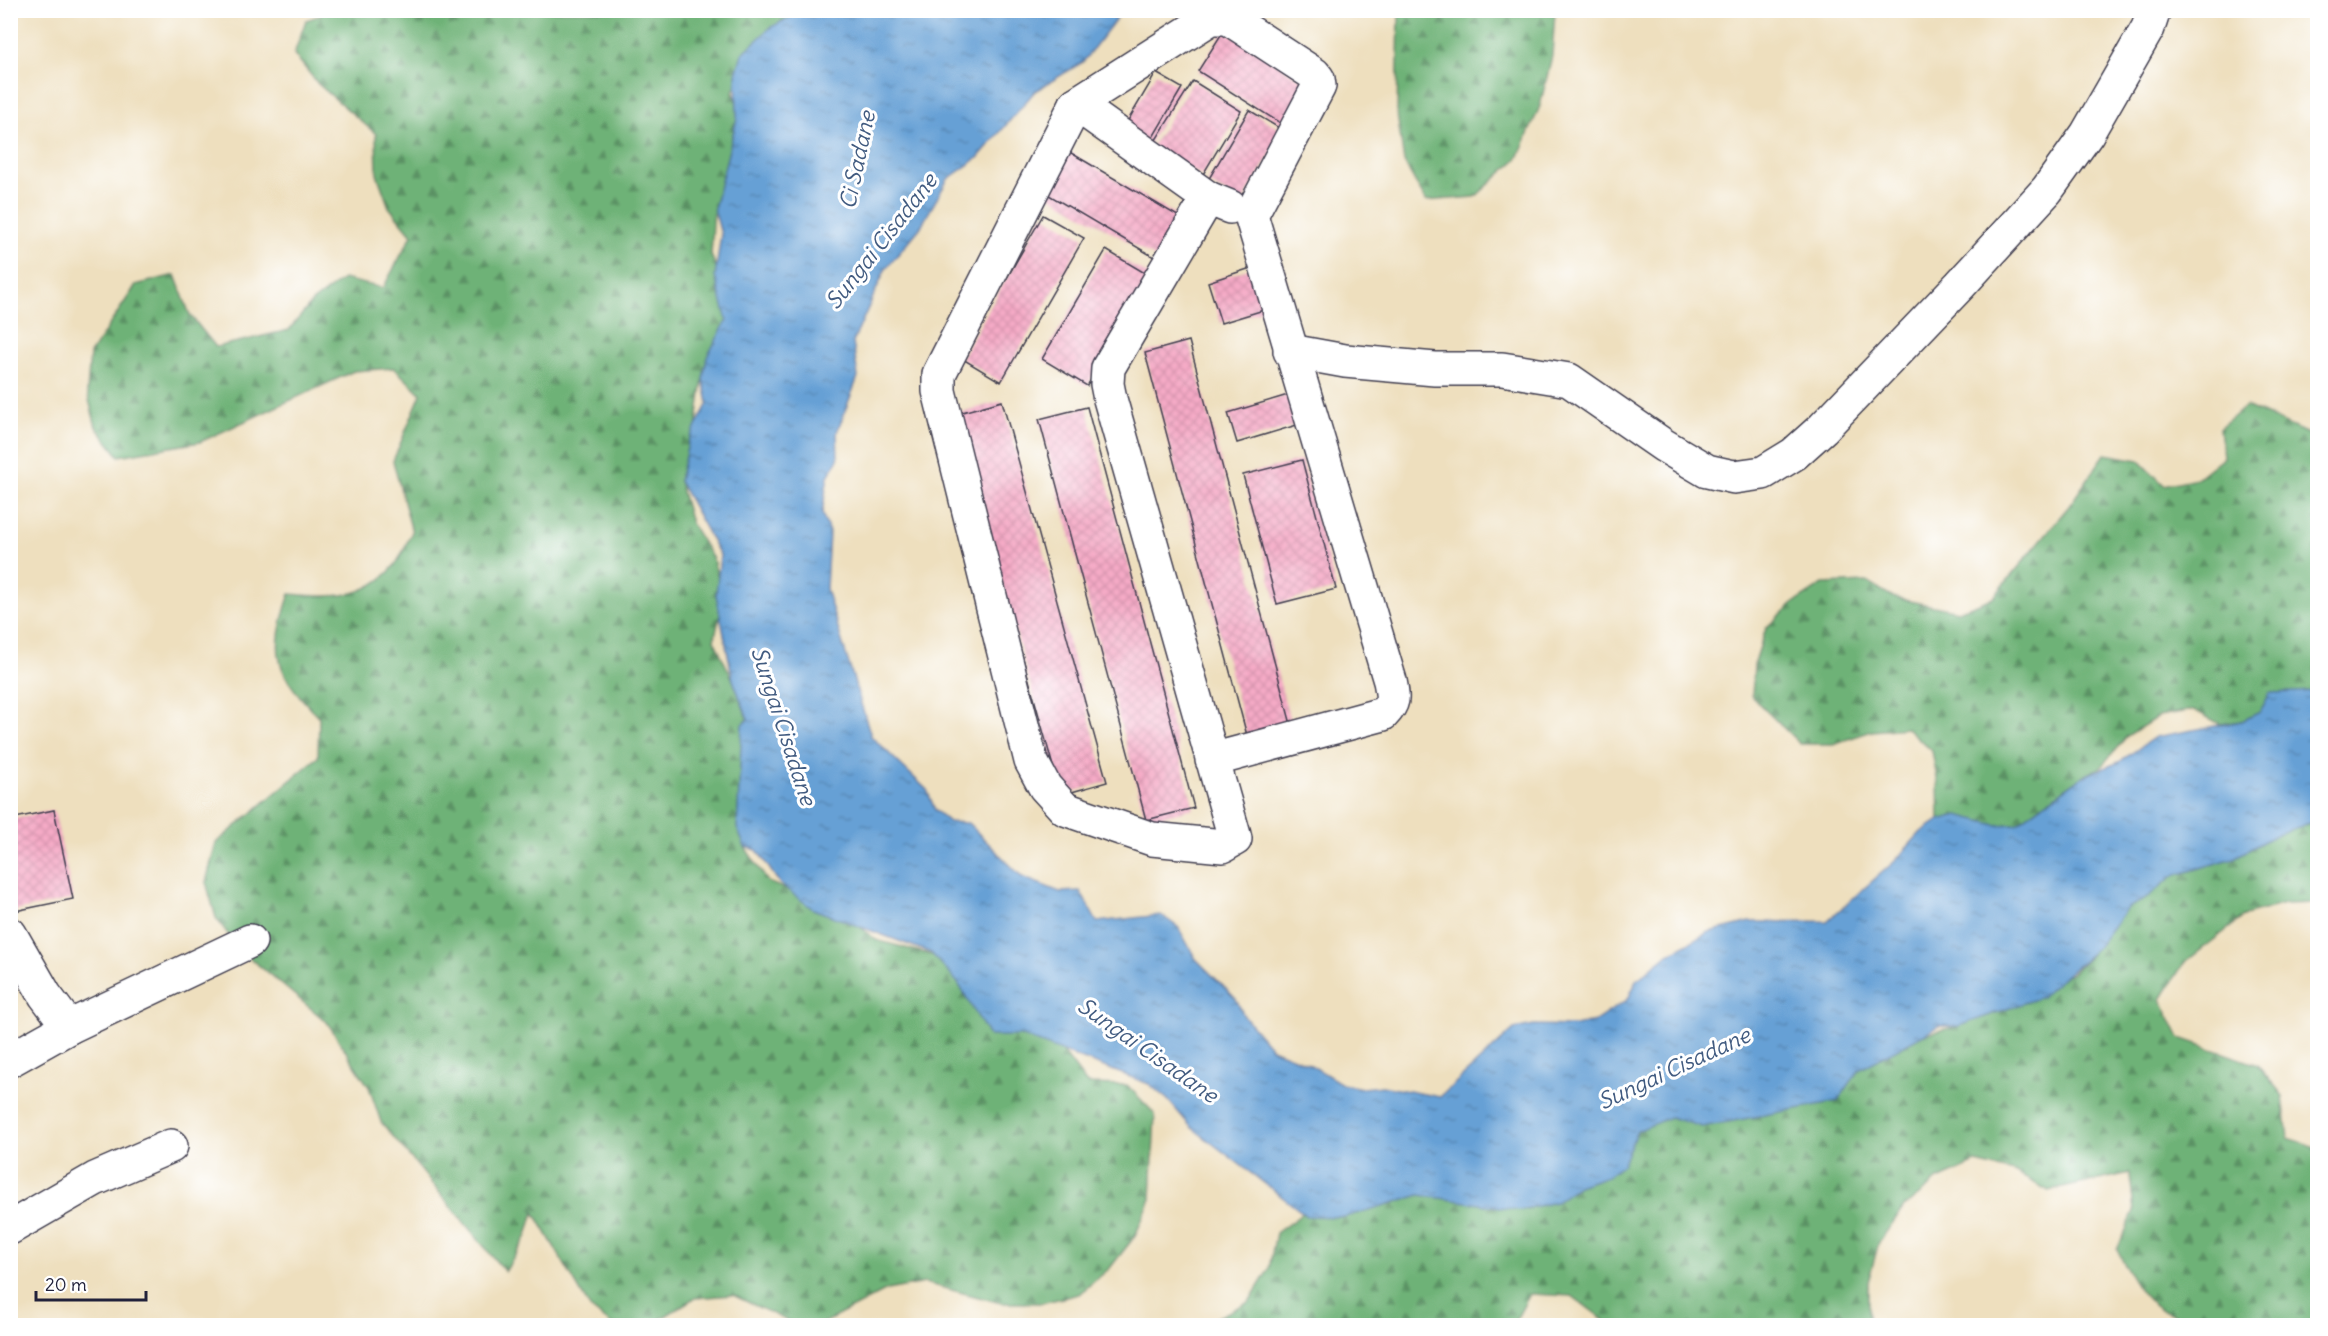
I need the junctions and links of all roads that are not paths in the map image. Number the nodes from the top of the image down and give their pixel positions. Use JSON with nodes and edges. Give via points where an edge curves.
{"nodes":[{"id":1,"x":2154,"y":10,"type":"edge"},
{"id":2,"x":1076,"y":104,"type":"junction"},
{"id":3,"x":1208,"y":198,"type":"junction"},
{"id":4,"x":1251,"y":215,"type":"junction"},
{"id":5,"x":1290,"y":351,"type":"junction"},
{"id":6,"x":1212,"y":760,"type":"junction"},
{"id":7,"x":10,"y":934,"type":"edge"},
{"id":8,"x":250,"y":941,"type":"dead end"},
{"id":9,"x":69,"y":1027,"type":"junction"},
{"id":10,"x":10,"y":1060,"type":"edge"},
{"id":11,"x":171,"y":1146,"type":"dead end"},
{"id":12,"x":10,"y":1228,"type":"edge"}],
"edges":[{"from":1,"to":5,"type":"street","via":[[2148,28],[2087,134],[2047,190],[1823,429],[1794,454],[1763,473],[1734,477],[1707,471],[1569,380],[1502,369],[1436,369],[1345,361]]},
{"from":2,"to":3,"type":"street"},
{"from":2,"to":4,"type":"street","via":[[1211,18],[1228,18],[1314,74],[1319,87]]},
{"from":2,"to":6,"type":"street","via":[[939,374],[939,391],[1031,761],[1045,787],[1065,809],[1152,839],[1223,846],[1235,839]]},
{"from":3,"to":4,"type":"street"},
{"from":3,"to":6,"type":"street","via":[[1108,368],[1107,384]]},
{"from":4,"to":5,"type":"street"},
{"from":5,"to":6,"type":"street","via":[[1393,699],[1383,714]]},
{"from":7,"to":9,"type":"street","via":[[45,995]]},
{"from":8,"to":9,"type":"street"},
{"from":9,"to":10,"type":"street"},
{"from":11,"to":12,"type":"street","via":[[95,1179]]}]}
